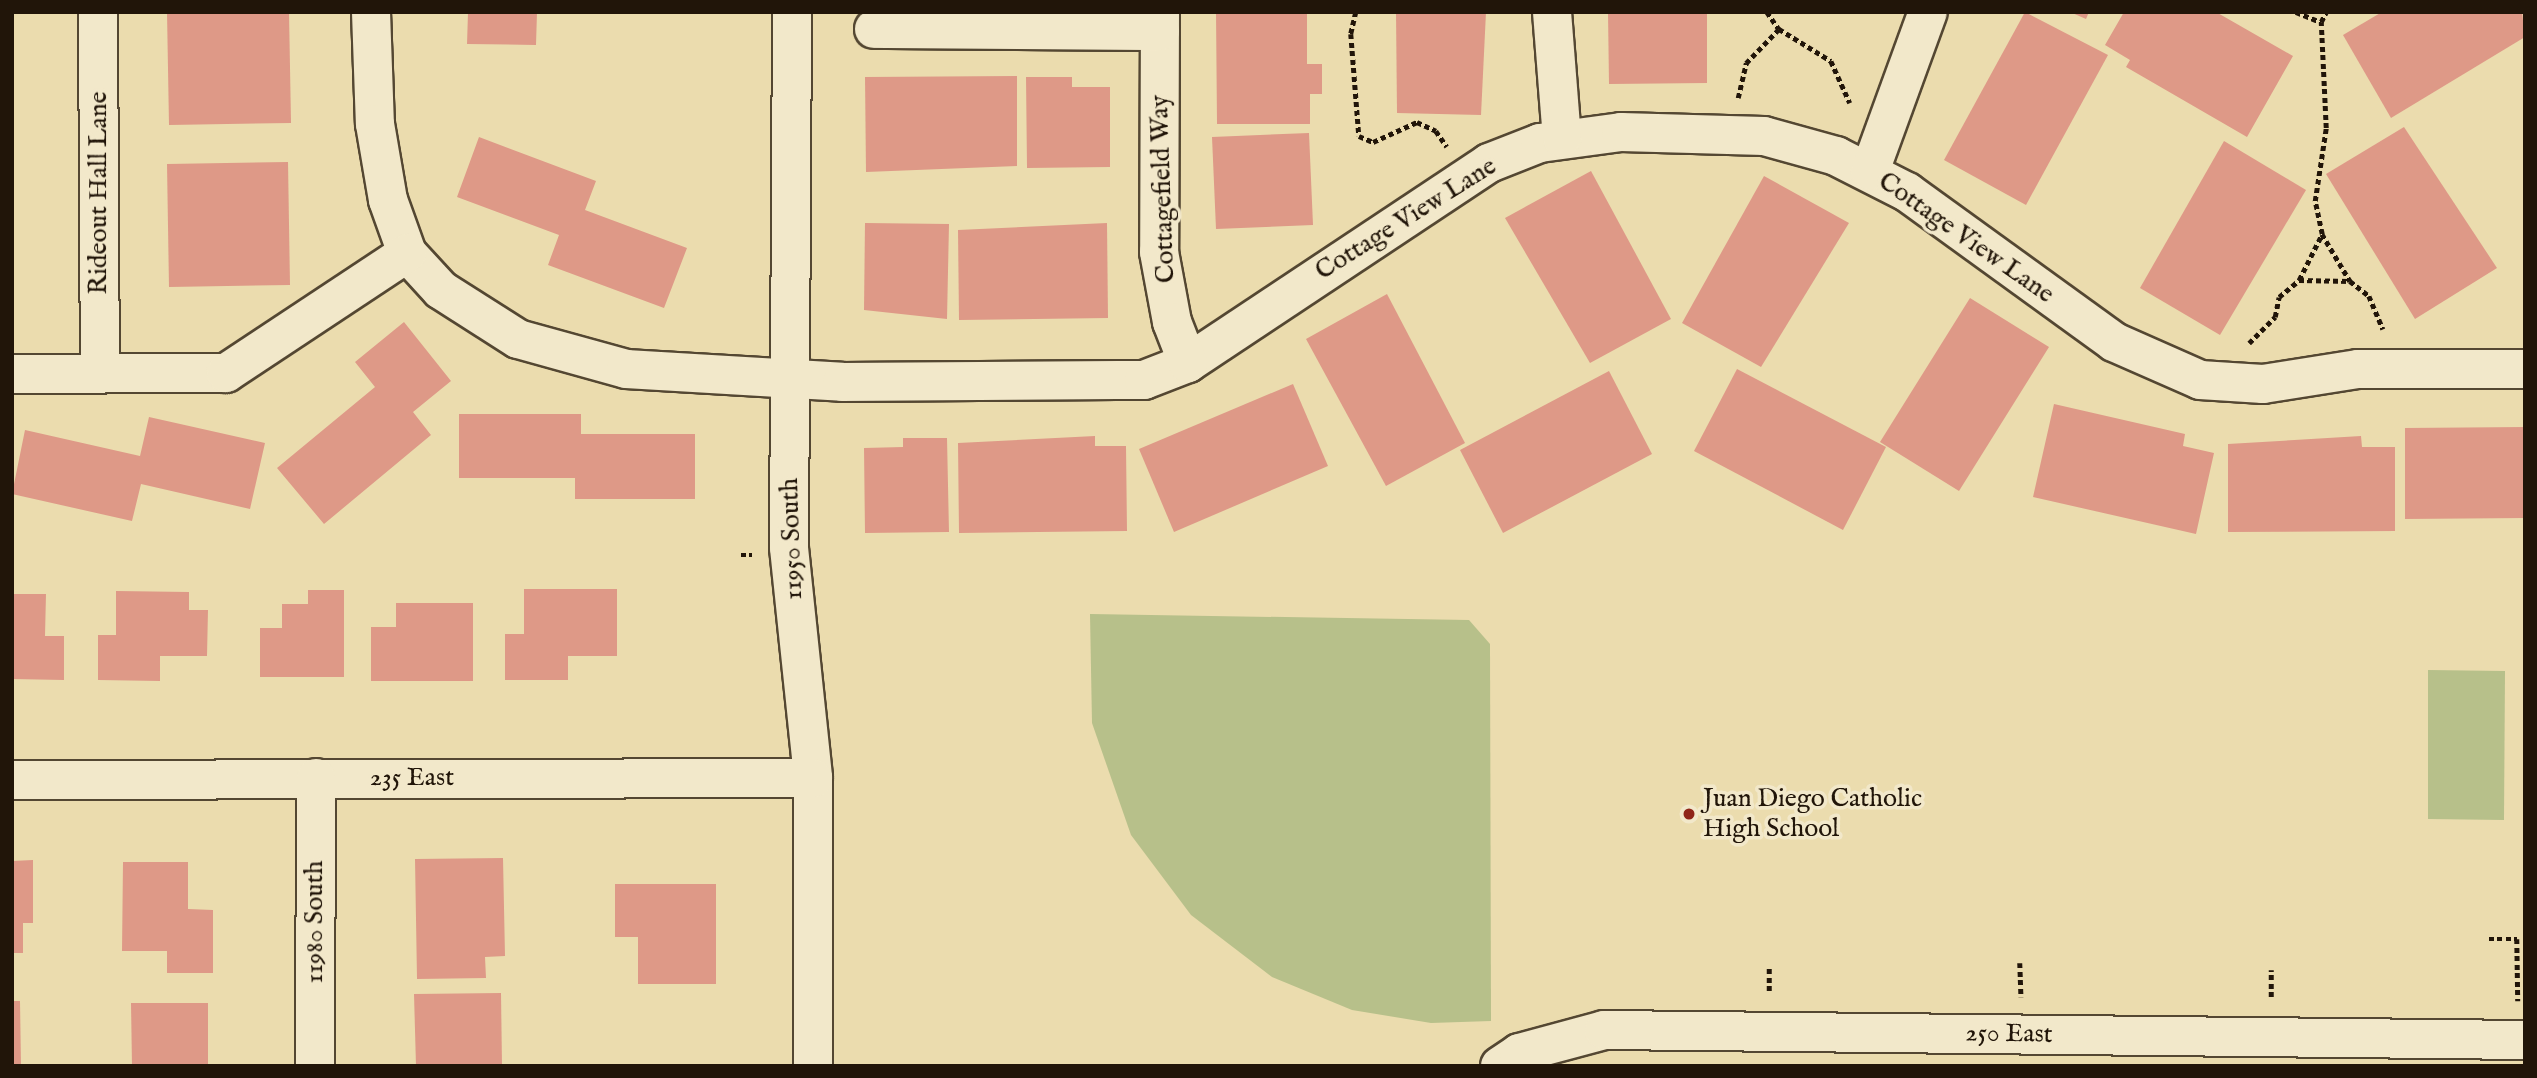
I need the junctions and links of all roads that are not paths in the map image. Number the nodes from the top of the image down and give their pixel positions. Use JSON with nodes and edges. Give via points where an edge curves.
{"nodes":[{"id":1,"x":98,"y":12,"type":"edge"},
{"id":2,"x":371,"y":12,"type":"edge"},
{"id":3,"x":792,"y":12,"type":"edge"},
{"id":4,"x":1552,"y":12,"type":"edge"},
{"id":5,"x":1928,"y":12,"type":"edge"},
{"id":6,"x":1160,"y":21,"type":"edge"},
{"id":7,"x":874,"y":29,"type":"dead end"},
{"id":8,"x":1562,"y":138,"type":"junction"},
{"id":9,"x":1870,"y":171,"type":"junction"},
{"id":10,"x":407,"y":253,"type":"junction"},
{"id":11,"x":1188,"y":363,"type":"junction"},
{"id":12,"x":2525,"y":369,"type":"edge"},
{"id":13,"x":100,"y":373,"type":"junction"},
{"id":14,"x":12,"y":374,"type":"edge"},
{"id":15,"x":789,"y":374,"type":"junction"},
{"id":16,"x":316,"y":778,"type":"junction"},
{"id":17,"x":813,"y":778,"type":"junction"},
{"id":18,"x":12,"y":780,"type":"edge"},
{"id":19,"x":2521,"y":1040,"type":"edge"},
{"id":20,"x":315,"y":1066,"type":"edge"},
{"id":21,"x":813,"y":1066,"type":"edge"},
{"id":22,"x":1500,"y":1066,"type":"edge"}],
"edges":[{"from":1,"to":13,"type":"street","name":"Rideout Hall Lane"},
{"from":2,"to":10,"type":"street","via":[[375,124],[388,200]]},
{"from":3,"to":15,"type":"street","name":"11950 South"},
{"from":4,"to":8,"type":"street"},
{"from":5,"to":9,"type":"street"},
{"from":6,"to":7,"type":"street"},
{"from":6,"to":11,"type":"street","name":"Cottagefield Way","via":[[1159,252],[1169,310]]},
{"from":8,"to":9,"type":"street","name":"Cottage View Lane","via":[[1621,132],[1764,136]]},
{"from":8,"to":11,"type":"street","name":"Cottage View Lane","via":[[1465,175]]},
{"from":9,"to":12,"type":"street","name":"Cottage View Lane","via":[[2114,342],[2171,371],[2263,384],[2358,369]]},
{"from":10,"to":13,"type":"street","via":[[226,373]]},
{"from":10,"to":15,"type":"street","name":"Cottage View Lane","via":[[441,290],[518,339],[626,369]]},
{"from":11,"to":15,"type":"street","name":"Cottage View Lane","via":[[1119,382],[842,382]]},
{"from":13,"to":14,"type":"street"},
{"from":15,"to":17,"type":"street","name":"11950 South","via":[[789,548]]},
{"from":16,"to":17,"type":"street","name":"235 East"},
{"from":16,"to":18,"type":"street","name":"235 East"},
{"from":16,"to":20,"type":"street","name":"11980 South"},
{"from":17,"to":21,"type":"street","name":"11950 South"},
{"from":19,"to":22,"type":"street","name":"250 East","via":[[1604,1030],[1518,1053]]}]}
